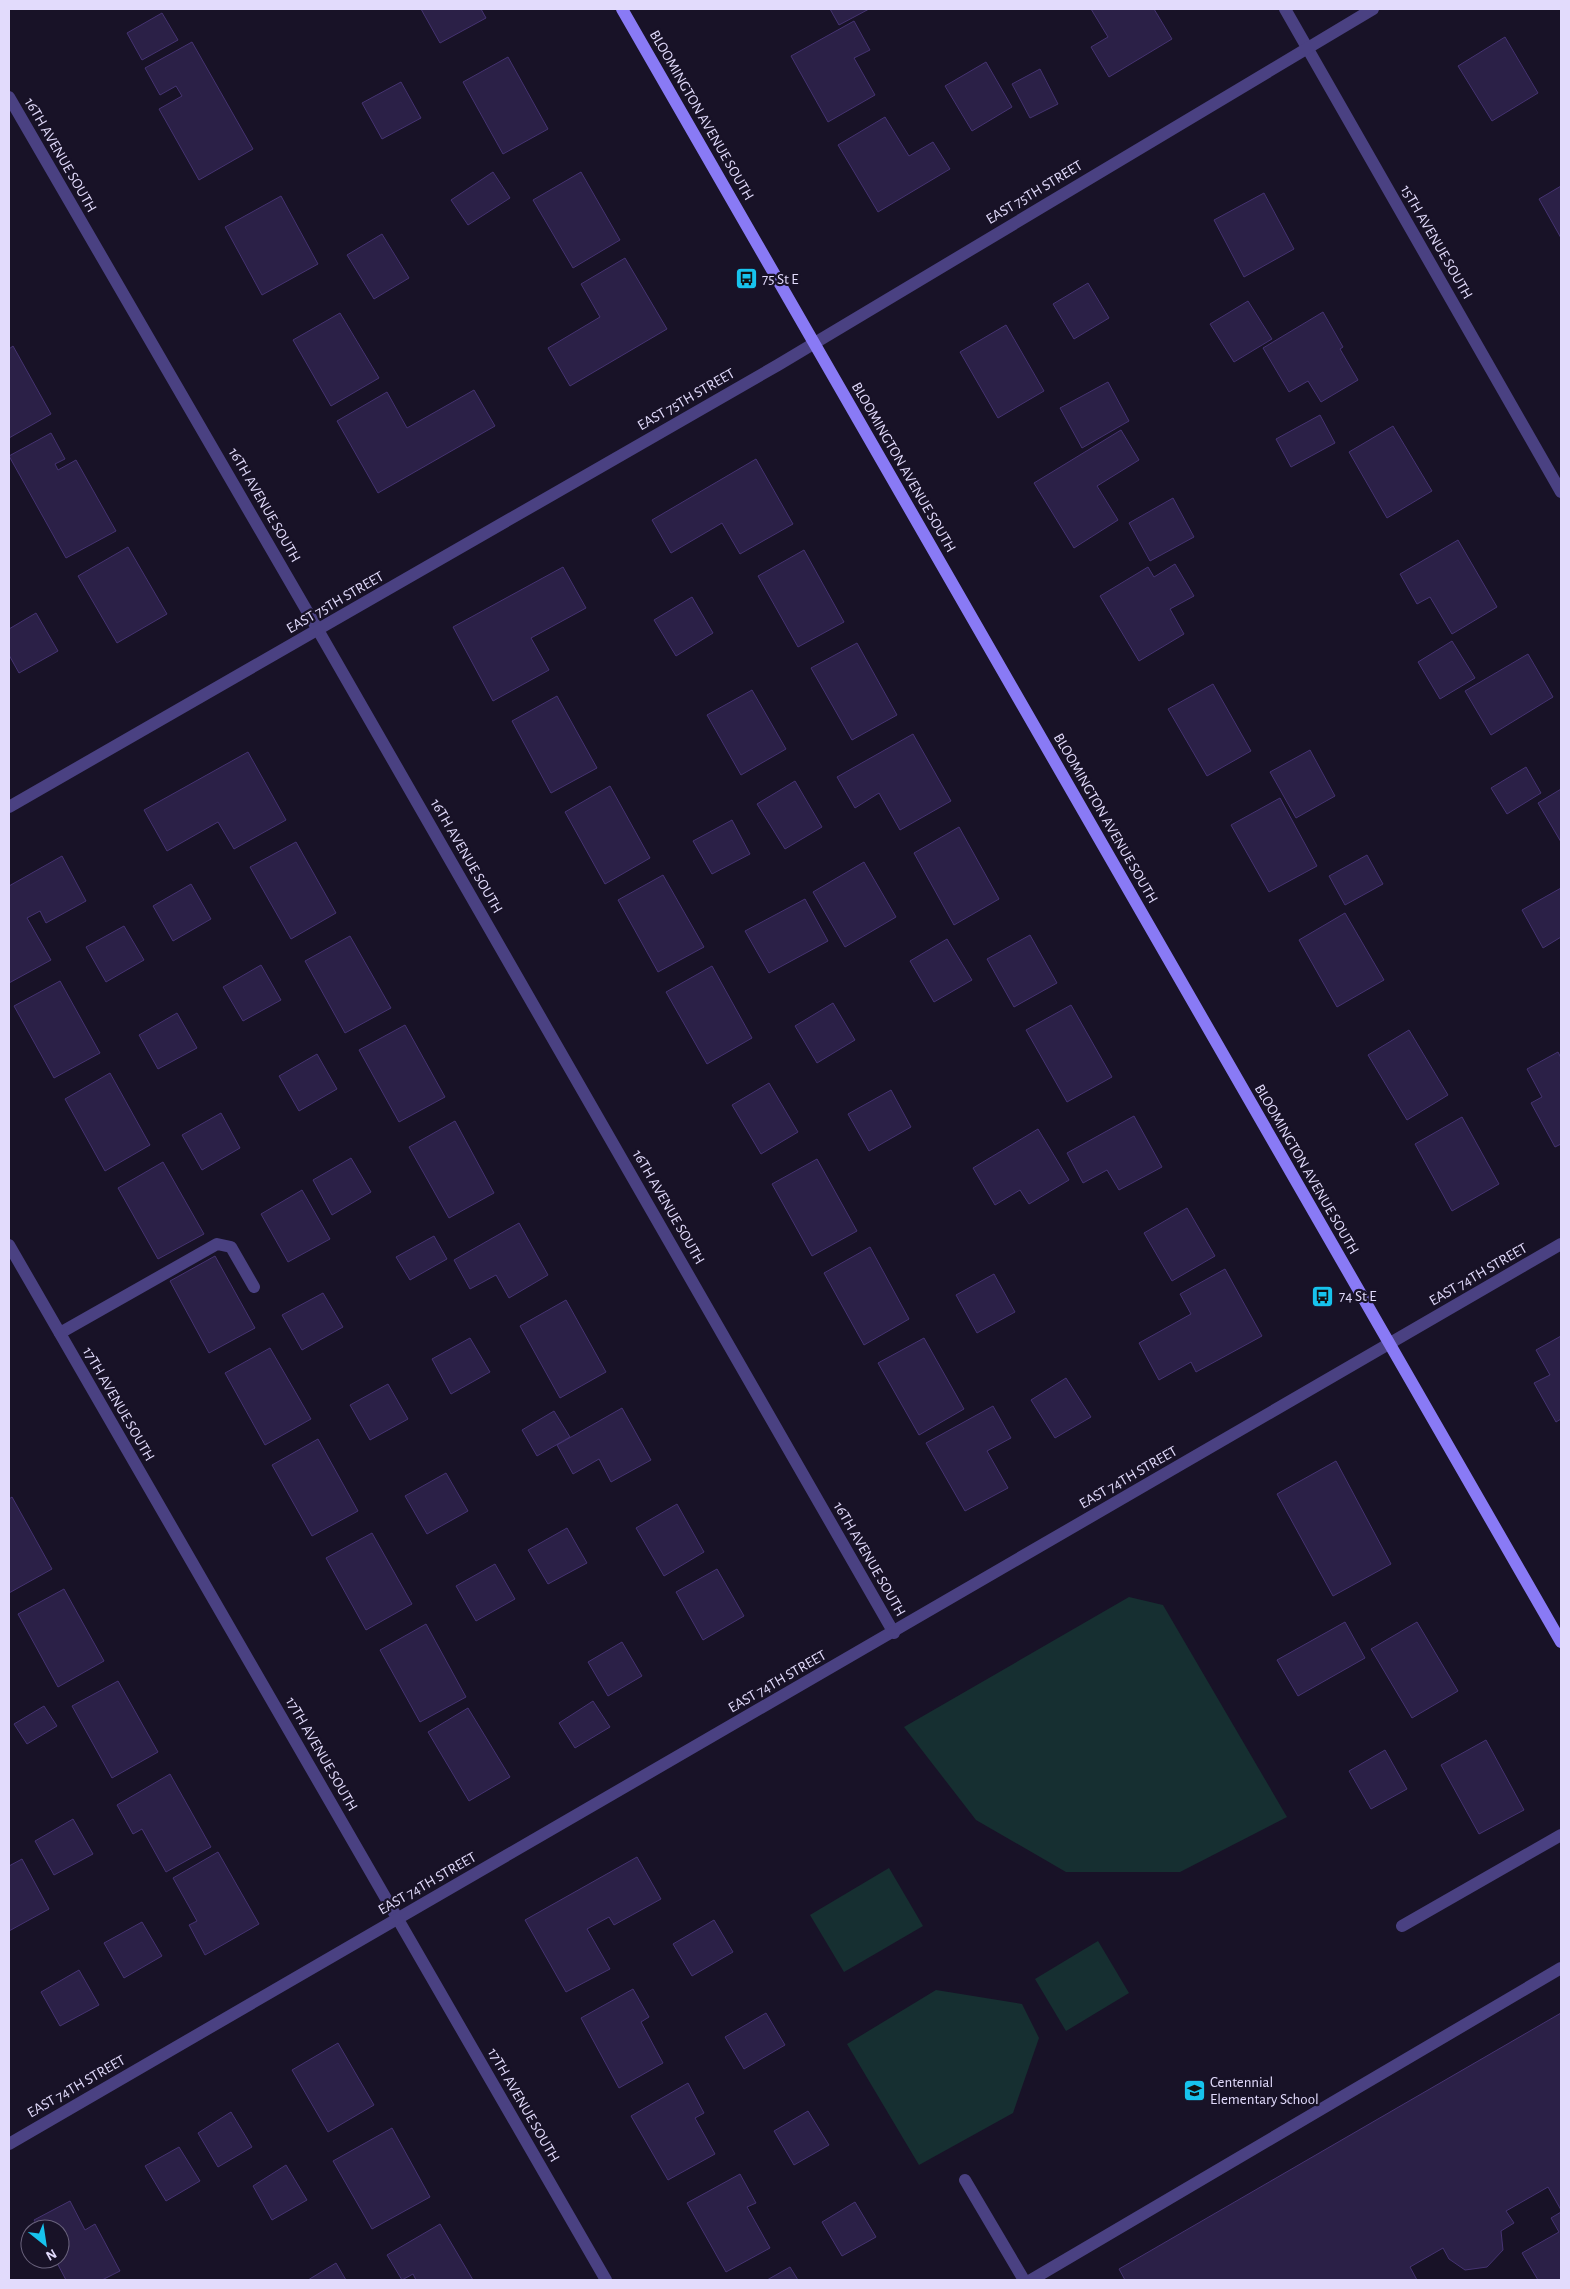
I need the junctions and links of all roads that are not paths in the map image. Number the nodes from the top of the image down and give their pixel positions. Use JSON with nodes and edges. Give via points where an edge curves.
{"nodes":[{"id":1,"x":622,"y":9,"type":"edge"},
{"id":2,"x":1285,"y":9,"type":"edge"},
{"id":3,"x":1373,"y":9,"type":"edge"},
{"id":4,"x":1307,"y":47,"type":"junction"},
{"id":5,"x":9,"y":97,"type":"edge"},
{"id":6,"x":814,"y":343,"type":"junction"},
{"id":7,"x":1561,"y":492,"type":"edge"},
{"id":8,"x":318,"y":630,"type":"junction"},
{"id":9,"x":9,"y":807,"type":"edge"},
{"id":10,"x":1561,"y":1244,"type":"edge"},
{"id":11,"x":9,"y":1245,"type":"edge"},
{"id":12,"x":254,"y":1287,"type":"dead end"},
{"id":13,"x":60,"y":1333,"type":"junction"},
{"id":14,"x":1390,"y":1344,"type":"junction"},
{"id":15,"x":894,"y":1633,"type":"junction"},
{"id":16,"x":1561,"y":1642,"type":"edge"},
{"id":17,"x":1561,"y":1835,"type":"edge"},
{"id":18,"x":398,"y":1918,"type":"junction"},
{"id":19,"x":1402,"y":1926,"type":"dead end"},
{"id":20,"x":1561,"y":1968,"type":"edge"},
{"id":21,"x":9,"y":2144,"type":"edge"},
{"id":22,"x":965,"y":2180,"type":"dead end"},
{"id":23,"x":606,"y":2280,"type":"edge"},
{"id":24,"x":1024,"y":2280,"type":"edge"},
{"id":25,"x":1031,"y":2280,"type":"edge"}],
"edges":[{"from":1,"to":6,"type":"street","name":"BLOOMINGTON AVENUE SOUTH"},
{"from":2,"to":4,"type":"street","name":"15TH AVENUE SOUTH"},
{"from":3,"to":4,"type":"street","name":"EAST 75TH STREET"},
{"from":4,"to":6,"type":"street","name":"EAST 75TH STREET"},
{"from":4,"to":7,"type":"street","name":"15TH AVENUE SOUTH"},
{"from":5,"to":8,"type":"street","name":"16TH AVENUE SOUTH"},
{"from":6,"to":8,"type":"street","name":"EAST 75TH STREET"},
{"from":6,"to":14,"type":"street","name":"BLOOMINGTON AVENUE SOUTH"},
{"from":8,"to":9,"type":"street","name":"EAST 75TH STREET"},
{"from":8,"to":15,"type":"street","name":"16TH AVENUE SOUTH"},
{"from":10,"to":14,"type":"street","name":"EAST 74TH STREET"},
{"from":11,"to":13,"type":"street","name":"17TH AVENUE SOUTH"},
{"from":12,"to":13,"type":"street","via":[[231,1247],[217,1244]]},
{"from":13,"to":18,"type":"street","name":"17TH AVENUE SOUTH"},
{"from":14,"to":15,"type":"street","name":"EAST 74TH STREET"},
{"from":14,"to":16,"type":"street","name":"BLOOMINGTON AVENUE SOUTH"},
{"from":15,"to":18,"type":"street","name":"EAST 74TH STREET"},
{"from":17,"to":19,"type":"street"},
{"from":18,"to":21,"type":"street","name":"EAST 74TH STREET"},
{"from":18,"to":23,"type":"street","name":"17TH AVENUE SOUTH"},
{"from":20,"to":25,"type":"street"},
{"from":22,"to":24,"type":"street"}]}
